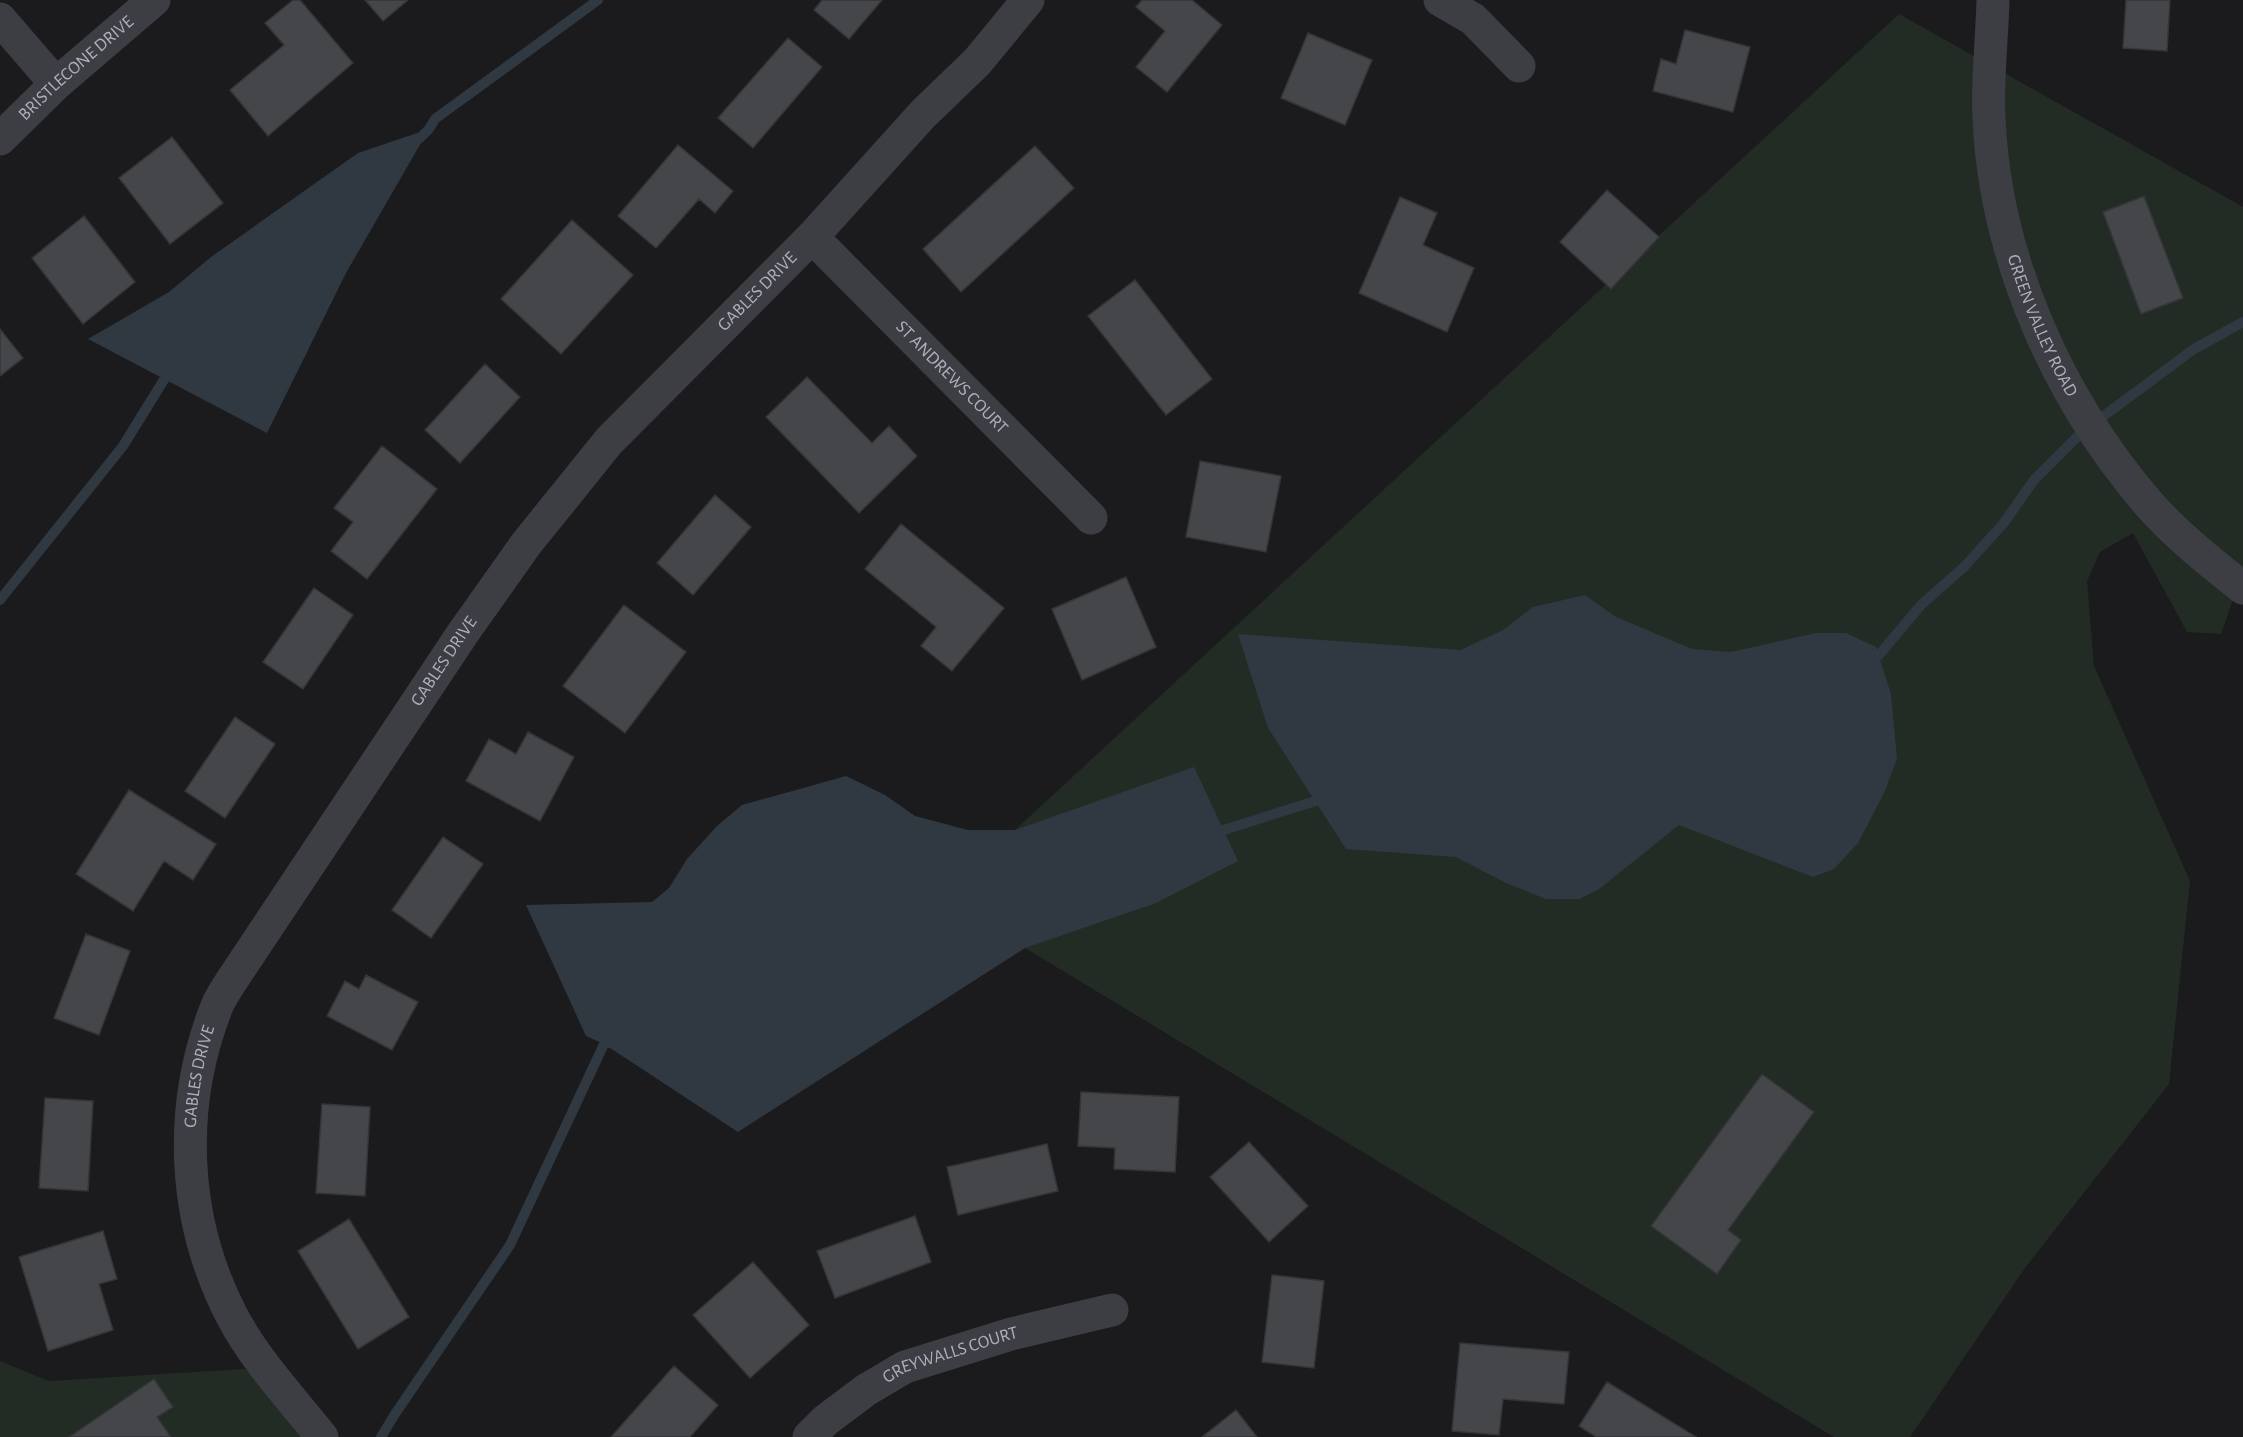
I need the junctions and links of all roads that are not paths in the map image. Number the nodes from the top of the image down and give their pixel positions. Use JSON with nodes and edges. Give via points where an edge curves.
{"nodes":[{"id":1,"x":154,"y":0,"type":"edge"},
{"id":2,"x":1028,"y":0,"type":"edge"},
{"id":3,"x":1440,"y":0,"type":"edge"},
{"id":4,"x":1994,"y":0,"type":"edge"},
{"id":5,"x":0,"y":19,"type":"edge"},
{"id":6,"x":1519,"y":66,"type":"dead end"},
{"id":7,"x":56,"y":84,"type":"junction"},
{"id":8,"x":0,"y":139,"type":"edge"},
{"id":9,"x":812,"y":237,"type":"junction"},
{"id":10,"x":1091,"y":518,"type":"dead end"},
{"id":11,"x":2243,"y":588,"type":"edge"},
{"id":12,"x":1112,"y":1310,"type":"dead end"},
{"id":13,"x":322,"y":1437,"type":"edge"},
{"id":14,"x":809,"y":1437,"type":"edge"}],
"edges":[{"from":1,"to":7,"type":"street","name":"BRISTLECONE DRIVE"},
{"from":2,"to":9,"type":"street","name":"GABLES DRIVE","via":[[977,62],[923,114]]},
{"from":3,"to":6,"type":"street","via":[[1473,19]]},
{"from":4,"to":11,"type":"street","name":"GREEN VALLEY ROAD","via":[[1988,117],[1994,168],[2009,242],[2032,314],[2064,382],[2103,446],[2150,504],[2202,556]]},
{"from":5,"to":7,"type":"street"},
{"from":7,"to":8,"type":"street","name":"BRISTLECONE DRIVE"},
{"from":9,"to":10,"type":"street","name":"ST ANDREWS COURT"},
{"from":9,"to":13,"type":"street","name":"GABLES DRIVE","via":[[609,441],[526,544],[217,1005],[196,1076],[189,1125],[190,1175],[198,1224],[212,1272],[232,1317],[256,1356]]},
{"from":12,"to":14,"type":"street","name":"GREYWALLS COURT","via":[[1011,1334],[905,1367],[866,1390]]}]}
